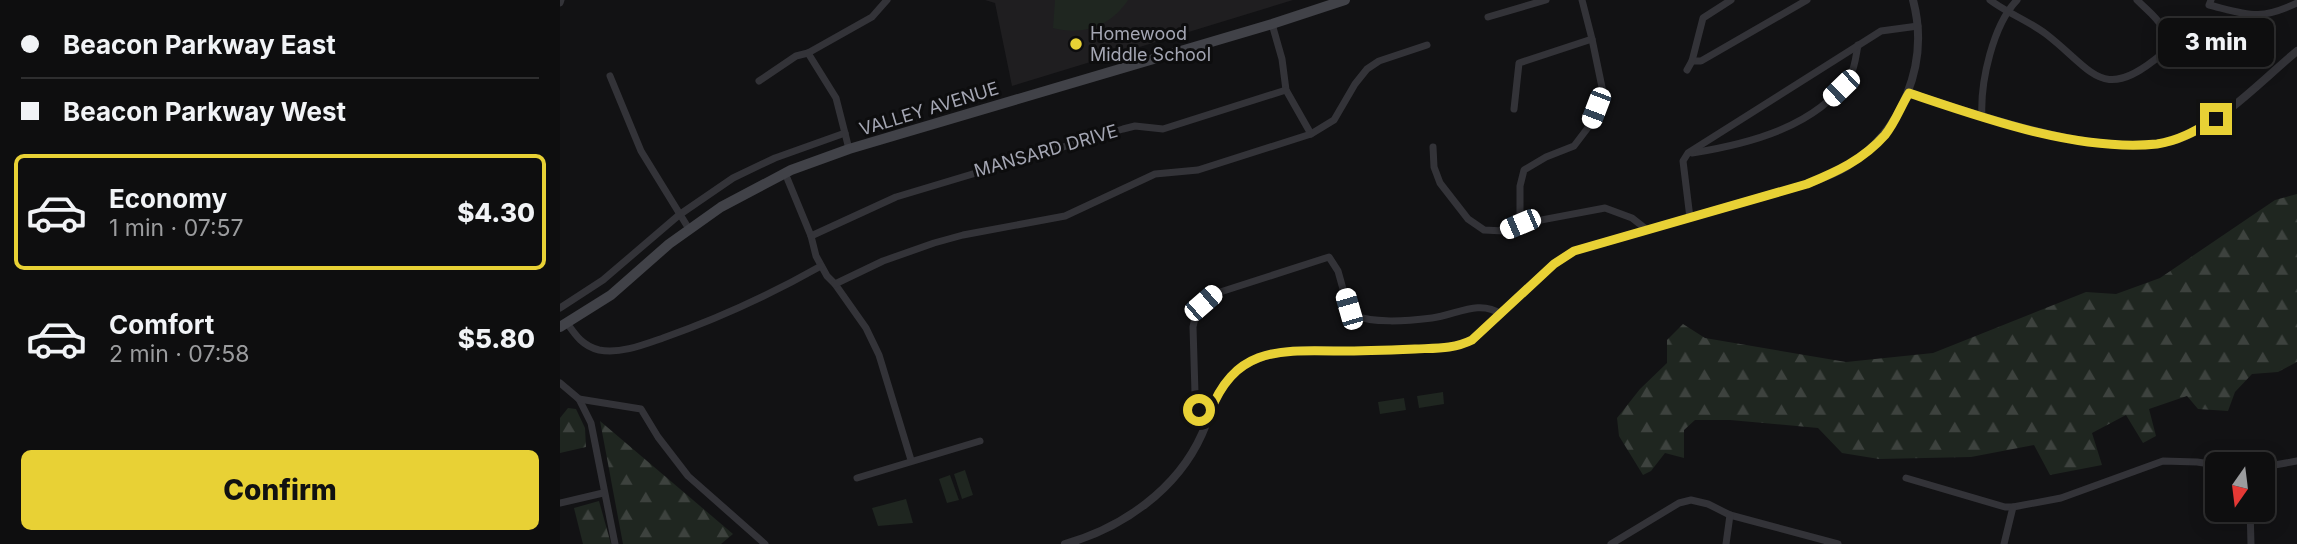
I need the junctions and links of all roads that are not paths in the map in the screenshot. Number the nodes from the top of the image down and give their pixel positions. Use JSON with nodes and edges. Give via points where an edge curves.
{"nodes":[{"id":1,"x":887,"y":0,"type":"edge"},
{"id":2,"x":1345,"y":0,"type":"edge"},
{"id":3,"x":1546,"y":0,"type":"edge"},
{"id":4,"x":1582,"y":0,"type":"edge"},
{"id":5,"x":1731,"y":0,"type":"edge"},
{"id":6,"x":1807,"y":0,"type":"edge"},
{"id":7,"x":1913,"y":0,"type":"edge"},
{"id":8,"x":1990,"y":0,"type":"edge"},
{"id":9,"x":2017,"y":0,"type":"edge"},
{"id":10,"x":2137,"y":0,"type":"edge"},
{"id":11,"x":2211,"y":0,"type":"edge"},
{"id":12,"x":2297,"y":3,"type":"edge"},
{"id":13,"x":2006,"y":12,"type":"junction"},
{"id":14,"x":1488,"y":17,"type":"dead end"},
{"id":15,"x":1272,"y":24,"type":"junction"},
{"id":16,"x":1917,"y":26,"type":"junction"},
{"id":17,"x":1592,"y":39,"type":"junction"},
{"id":18,"x":1427,"y":45,"type":"dead end"},
{"id":19,"x":1858,"y":45,"type":"junction"},
{"id":20,"x":2297,"y":51,"type":"edge"},
{"id":21,"x":808,"y":53,"type":"junction"},
{"id":22,"x":1692,"y":61,"type":"junction"},
{"id":23,"x":1687,"y":71,"type":"dead end"},
{"id":24,"x":610,"y":76,"type":"dead end"},
{"id":25,"x":760,"y":81,"type":"dead end"},
{"id":26,"x":1286,"y":90,"type":"junction"},
{"id":27,"x":1909,"y":93,"type":"junction"},
{"id":28,"x":1514,"y":109,"type":"dead end"},
{"id":29,"x":1982,"y":117,"type":"junction"},
{"id":30,"x":845,"y":133,"type":"junction"},
{"id":31,"x":1311,"y":134,"type":"junction"},
{"id":32,"x":1433,"y":147,"type":"dead end"},
{"id":33,"x":849,"y":149,"type":"junction"},
{"id":34,"x":1688,"y":153,"type":"junction"},
{"id":35,"x":785,"y":173,"type":"junction"},
{"id":36,"x":679,"y":215,"type":"junction"},
{"id":37,"x":1690,"y":218,"type":"junction"},
{"id":38,"x":1520,"y":224,"type":"junction"},
{"id":39,"x":689,"y":229,"type":"junction"},
{"id":40,"x":1646,"y":229,"type":"junction"},
{"id":41,"x":811,"y":236,"type":"junction"},
{"id":42,"x":821,"y":266,"type":"junction"},
{"id":43,"x":835,"y":284,"type":"junction"},
{"id":44,"x":560,"y":308,"type":"edge"},
{"id":45,"x":1501,"y":314,"type":"junction"},
{"id":46,"x":563,"y":325,"type":"edge"},
{"id":47,"x":560,"y":383,"type":"edge"},
{"id":48,"x":579,"y":399,"type":"junction"},
{"id":49,"x":1209,"y":414,"type":"junction"},
{"id":50,"x":980,"y":440,"type":"dead end"},
{"id":51,"x":911,"y":460,"type":"junction"},
{"id":52,"x":2297,"y":461,"type":"edge"},
{"id":53,"x":2205,"y":464,"type":"edge"},
{"id":54,"x":2275,"y":465,"type":"edge"},
{"id":55,"x":857,"y":478,"type":"dead end"},
{"id":56,"x":1906,"y":478,"type":"dead end"},
{"id":57,"x":603,"y":493,"type":"junction"},
{"id":58,"x":560,"y":503,"type":"edge"},
{"id":59,"x":2012,"y":507,"type":"junction"},
{"id":60,"x":1730,"y":515,"type":"junction"},
{"id":61,"x":2250,"y":522,"type":"edge"},
{"id":62,"x":615,"y":544,"type":"edge"},
{"id":63,"x":765,"y":544,"type":"edge"},
{"id":64,"x":1065,"y":544,"type":"edge"},
{"id":65,"x":1611,"y":544,"type":"edge"},
{"id":66,"x":1726,"y":544,"type":"edge"},
{"id":67,"x":1838,"y":544,"type":"edge"},
{"id":68,"x":2004,"y":544,"type":"edge"},
{"id":69,"x":2251,"y":544,"type":"edge"}],
"edges":[{"from":1,"to":21,"type":"street","via":[[872,17]]},
{"from":2,"to":15,"type":"main road","name":"VALLEY AVENUE"},
{"from":3,"to":14,"type":"street"},
{"from":4,"to":17,"type":"street"},
{"from":5,"to":22,"type":"street","via":[[1703,18]]},
{"from":6,"to":22,"type":"street","via":[[1701,61]]},
{"from":7,"to":16,"type":"street"},
{"from":8,"to":13,"type":"street"},
{"from":9,"to":13,"type":"street"},
{"from":10,"to":13,"type":"street","via":[[2163,27],[2163,53],[2135,74],[2118,80],[2093,76],[2044,32]]},
{"from":11,"to":12,"type":"street","via":[[2209,5],[2251,15],[2273,14]]},
{"from":13,"to":29,"type":"street","via":[[1991,48]]},
{"from":15,"to":26,"type":"street"},
{"from":15,"to":33,"type":"main road","name":"VALLEY AVENUE"},
{"from":16,"to":19,"type":"street","via":[[1881,30]]},
{"from":16,"to":27,"type":"street","via":[[1917,62]]},
{"from":17,"to":28,"type":"street","via":[[1519,63]]},
{"from":17,"to":38,"type":"street","via":[[1603,92],[1590,124],[1574,146],[1524,170]]},
{"from":18,"to":31,"type":"street","via":[[1367,69],[1334,120]]},
{"from":19,"to":34,"type":"street"},
{"from":19,"to":34,"type":"street","via":[[1852,74],[1821,107],[1783,129],[1729,147]]},
{"from":20,"to":29,"type":"street","via":[[2216,119],[2185,137],[2158,144],[2067,138]]},
{"from":21,"to":25,"type":"street"},
{"from":21,"to":30,"type":"street","via":[[836,98]]},
{"from":22,"to":23,"type":"street"},
{"from":24,"to":36,"type":"street","via":[[641,151]]},
{"from":26,"to":31,"type":"street"},
{"from":26,"to":41,"type":"street","name":"MANSARD DRIVE","via":[[1163,129],[1122,129],[946,181],[896,197]]},
{"from":27,"to":29,"type":"street"},
{"from":27,"to":37,"type":"street","via":[[1886,134],[1844,169]]},
{"from":30,"to":33,"type":"street"},
{"from":30,"to":36,"type":"street","via":[[744,173]]},
{"from":31,"to":43,"type":"street","via":[[1198,170],[1155,174],[1065,216],[934,243]]},
{"from":32,"to":38,"type":"street","via":[[1440,183],[1468,219],[1484,230],[1504,231]]},
{"from":33,"to":35,"type":"main road","name":"VALLEY AVENUE"},
{"from":34,"to":37,"type":"street","via":[[1683,161]]},
{"from":35,"to":39,"type":"main road","name":"VALLEY AVENUE"},
{"from":35,"to":41,"type":"street"},
{"from":36,"to":39,"type":"street"},
{"from":36,"to":44,"type":"street","via":[[603,280]]},
{"from":37,"to":40,"type":"street"},
{"from":38,"to":40,"type":"street","via":[[1605,208]]},
{"from":39,"to":46,"type":"main road","name":"VALLEY AVENUE","via":[[611,295]]},
{"from":40,"to":45,"type":"street","via":[[1574,251]]},
{"from":41,"to":42,"type":"street"},
{"from":42,"to":43,"type":"street"},
{"from":42,"to":46,"type":"street","via":[[717,320],[621,350],[589,347]]},
{"from":43,"to":51,"type":"street","via":[[879,355]]},
{"from":45,"to":49,"type":"street","via":[[1457,348],[1266,354],[1230,376]]},
{"from":45,"to":49,"type":"street","via":[[1491,307],[1476,307],[1433,318],[1364,320],[1350,314],[1338,271],[1329,257],[1214,294],[1197,308],[1193,327],[1195,393],[1199,410]]},
{"from":47,"to":48,"type":"street"},
{"from":48,"to":57,"type":"street","via":[[591,423]]},
{"from":48,"to":63,"type":"street","via":[[641,409],[688,476]]},
{"from":49,"to":64,"type":"street","via":[[1201,436],[1164,488],[1132,515],[1091,537]]},
{"from":50,"to":51,"type":"street"},
{"from":51,"to":55,"type":"street"},
{"from":52,"to":54,"type":"street"},
{"from":53,"to":59,"type":"street","via":[[2163,461],[2061,498]]},
{"from":56,"to":59,"type":"street"},
{"from":57,"to":58,"type":"street"},
{"from":57,"to":62,"type":"street"},
{"from":59,"to":68,"type":"street"},
{"from":60,"to":65,"type":"street","via":[[1691,500]]},
{"from":60,"to":66,"type":"street"},
{"from":60,"to":67,"type":"street"},
{"from":61,"to":69,"type":"street"}]}
